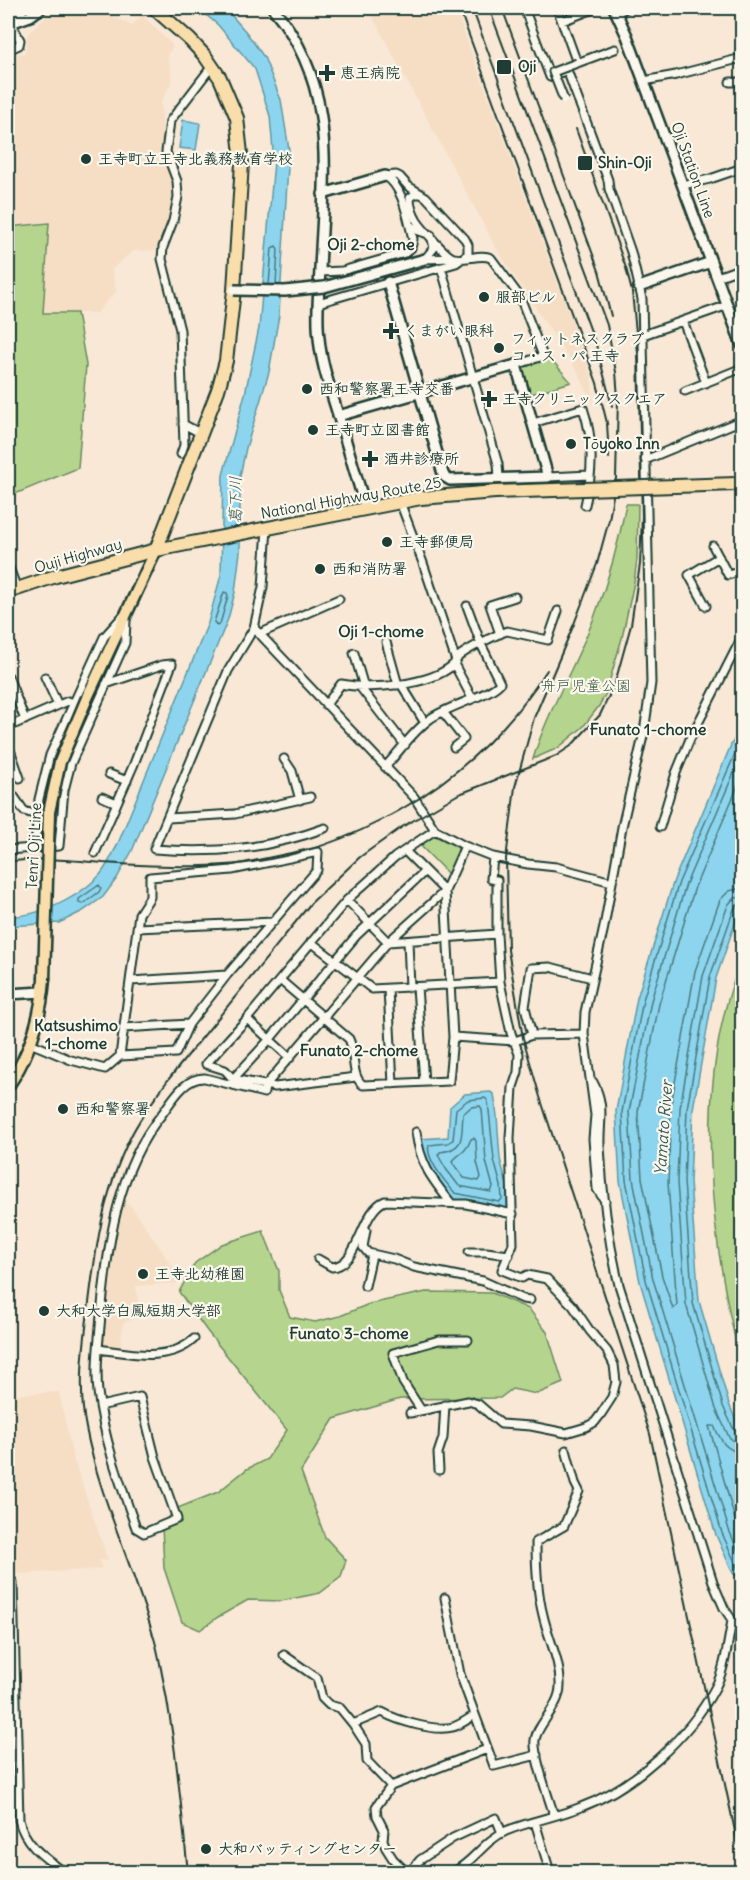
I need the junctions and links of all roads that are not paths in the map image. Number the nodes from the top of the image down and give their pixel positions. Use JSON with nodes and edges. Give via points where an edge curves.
{"nodes":[{"id":1,"x":25,"y":8,"type":"edge"},
{"id":2,"x":41,"y":8,"type":"edge"},
{"id":3,"x":154,"y":8,"type":"edge"},
{"id":4,"x":274,"y":8,"type":"edge"},
{"id":5,"x":524,"y":8,"type":"edge"},
{"id":6,"x":557,"y":8,"type":"edge"},
{"id":7,"x":626,"y":8,"type":"edge"},
{"id":8,"x":591,"y":10,"type":"dead end"},
{"id":9,"x":615,"y":10,"type":"edge"},
{"id":10,"x":9,"y":21,"type":"edge"},
{"id":11,"x":562,"y":21,"type":"junction"},
{"id":12,"x":8,"y":50,"type":"edge"},
{"id":13,"x":613,"y":52,"type":"dead end"},
{"id":14,"x":742,"y":58,"type":"edge"},
{"id":15,"x":577,"y":63,"type":"junction"},
{"id":16,"x":212,"y":66,"type":"junction"},
{"id":17,"x":644,"y":81,"type":"junction"},
{"id":18,"x":730,"y":82,"type":"dead end"},
{"id":19,"x":742,"y":82,"type":"edge"},
{"id":20,"x":564,"y":100,"type":"dead end"},
{"id":21,"x":742,"y":168,"type":"edge"},
{"id":22,"x":385,"y":176,"type":"junction"},
{"id":23,"x":683,"y":185,"type":"junction"},
{"id":24,"x":412,"y":189,"type":"junction"},
{"id":25,"x":323,"y":194,"type":"junction"},
{"id":26,"x":421,"y":194,"type":"junction"},
{"id":27,"x":402,"y":201,"type":"junction"},
{"id":28,"x":409,"y":224,"type":"junction"},
{"id":29,"x":430,"y":235,"type":"junction"},
{"id":30,"x":452,"y":258,"type":"junction"},
{"id":31,"x":464,"y":258,"type":"junction"},
{"id":32,"x":425,"y":259,"type":"junction"},
{"id":33,"x":711,"y":262,"type":"junction"},
{"id":34,"x":441,"y":267,"type":"junction"},
{"id":35,"x":742,"y":268,"type":"edge"},
{"id":36,"x":320,"y":272,"type":"junction"},
{"id":37,"x":717,"y":277,"type":"junction"},
{"id":38,"x":387,"y":282,"type":"junction"},
{"id":39,"x":639,"y":287,"type":"junction"},
{"id":40,"x":234,"y":290,"type":"junction"},
{"id":41,"x":318,"y":303,"type":"junction"},
{"id":42,"x":728,"y":305,"type":"junction"},
{"id":43,"x":683,"y":321,"type":"junction"},
{"id":44,"x":643,"y":335,"type":"junction"},
{"id":45,"x":742,"y":345,"type":"edge"},
{"id":46,"x":516,"y":365,"type":"junction"},
{"id":47,"x":742,"y":368,"type":"edge"},
{"id":48,"x":473,"y":377,"type":"junction"},
{"id":49,"x":706,"y":383,"type":"junction"},
{"id":50,"x":685,"y":391,"type":"dead end"},
{"id":51,"x":420,"y":393,"type":"junction"},
{"id":52,"x":338,"y":416,"type":"junction"},
{"id":53,"x":742,"y":420,"type":"edge"},
{"id":54,"x":533,"y":423,"type":"junction"},
{"id":55,"x":183,"y":424,"type":"junction"},
{"id":56,"x":202,"y":434,"type":"junction"},
{"id":57,"x":181,"y":454,"type":"dead end"},
{"id":58,"x":645,"y":460,"type":"junction"},
{"id":59,"x":590,"y":475,"type":"junction"},
{"id":60,"x":499,"y":477,"type":"junction"},
{"id":61,"x":548,"y":477,"type":"junction"},
{"id":62,"x":739,"y":484,"type":"edge"},
{"id":63,"x":400,"y":502,"type":"junction"},
{"id":64,"x":585,"y":505,"type":"dead end"},
{"id":65,"x":366,"y":509,"type":"junction"},
{"id":66,"x":263,"y":529,"type":"junction"},
{"id":67,"x":712,"y":546,"type":"dead end"},
{"id":68,"x":156,"y":550,"type":"junction"},
{"id":69,"x":719,"y":557,"type":"junction"},
{"id":70,"x":8,"y":565,"type":"edge"},
{"id":71,"x":742,"y":571,"type":"edge"},
{"id":72,"x":12,"y":591,"type":"edge"},
{"id":73,"x":515,"y":597,"type":"dead end"},
{"id":74,"x":339,"y":599,"type":"dead end"},
{"id":75,"x":467,"y":606,"type":"dead end"},
{"id":76,"x":706,"y":606,"type":"dead end"},
{"id":77,"x":127,"y":611,"type":"junction"},
{"id":78,"x":558,"y":611,"type":"dead end"},
{"id":79,"x":257,"y":631,"type":"junction"},
{"id":80,"x":500,"y":634,"type":"junction"},
{"id":81,"x":742,"y":637,"type":"edge"},
{"id":82,"x":386,"y":642,"type":"dead end"},
{"id":83,"x":481,"y":644,"type":"junction"},
{"id":84,"x":354,"y":653,"type":"dead end"},
{"id":85,"x":455,"y":662,"type":"junction"},
{"id":86,"x":8,"y":676,"type":"edge"},
{"id":87,"x":45,"y":677,"type":"dead end"},
{"id":88,"x":106,"y":684,"type":"junction"},
{"id":89,"x":400,"y":684,"type":"junction"},
{"id":90,"x":362,"y":687,"type":"junction"},
{"id":91,"x":472,"y":698,"type":"junction"},
{"id":92,"x":73,"y":703,"type":"junction"},
{"id":93,"x":58,"y":705,"type":"junction"},
{"id":94,"x":326,"y":705,"type":"junction"},
{"id":95,"x":94,"y":711,"type":"junction"},
{"id":96,"x":443,"y":712,"type":"junction"},
{"id":97,"x":25,"y":720,"type":"junction"},
{"id":98,"x":425,"y":723,"type":"junction"},
{"id":99,"x":8,"y":727,"type":"edge"},
{"id":100,"x":8,"y":744,"type":"edge"},
{"id":101,"x":405,"y":745,"type":"junction"},
{"id":102,"x":454,"y":747,"type":"dead end"},
{"id":103,"x":284,"y":759,"type":"dead end"},
{"id":104,"x":385,"y":767,"type":"junction"},
{"id":105,"x":109,"y":774,"type":"dead end"},
{"id":106,"x":20,"y":778,"type":"dead end"},
{"id":107,"x":127,"y":781,"type":"junction"},
{"id":108,"x":8,"y":788,"type":"edge"},
{"id":109,"x":102,"y":796,"type":"dead end"},
{"id":110,"x":310,"y":797,"type":"dead end"},
{"id":111,"x":300,"y":800,"type":"junction"},
{"id":112,"x":117,"y":803,"type":"junction"},
{"id":113,"x":37,"y":815,"type":"junction"},
{"id":114,"x":168,"y":818,"type":"junction"},
{"id":115,"x":660,"y":827,"type":"dead end"},
{"id":116,"x":326,"y":828,"type":"dead end"},
{"id":117,"x":435,"y":830,"type":"junction"},
{"id":118,"x":465,"y":846,"type":"junction"},
{"id":119,"x":35,"y":847,"type":"junction"},
{"id":120,"x":8,"y":850,"type":"edge"},
{"id":121,"x":405,"y":851,"type":"junction"},
{"id":122,"x":95,"y":853,"type":"dead end"},
{"id":123,"x":493,"y":857,"type":"junction"},
{"id":124,"x":425,"y":871,"type":"junction"},
{"id":125,"x":612,"y":882,"type":"junction"},
{"id":126,"x":445,"y":891,"type":"junction"},
{"id":127,"x":347,"y":900,"type":"junction"},
{"id":128,"x":273,"y":922,"type":"junction"},
{"id":129,"x":369,"y":922,"type":"junction"},
{"id":130,"x":137,"y":928,"type":"junction"},
{"id":131,"x":497,"y":934,"type":"junction"},
{"id":132,"x":448,"y":938,"type":"junction"},
{"id":133,"x":408,"y":941,"type":"junction"},
{"id":134,"x":311,"y":942,"type":"junction"},
{"id":135,"x":388,"y":942,"type":"junction"},
{"id":136,"x":334,"y":960,"type":"junction"},
{"id":137,"x":227,"y":975,"type":"junction"},
{"id":138,"x":592,"y":978,"type":"junction"},
{"id":139,"x":357,"y":979,"type":"junction"},
{"id":140,"x":280,"y":980,"type":"junction"},
{"id":141,"x":131,"y":981,"type":"junction"},
{"id":142,"x":500,"y":982,"type":"junction"},
{"id":143,"x":451,"y":985,"type":"junction"},
{"id":144,"x":413,"y":987,"type":"junction"},
{"id":145,"x":388,"y":989,"type":"junction"},
{"id":146,"x":43,"y":992,"type":"junction"},
{"id":147,"x":8,"y":995,"type":"edge"},
{"id":148,"x":303,"y":1000,"type":"junction"},
{"id":149,"x":247,"y":1019,"type":"junction"},
{"id":150,"x":324,"y":1019,"type":"junction"},
{"id":151,"x":189,"y":1024,"type":"junction"},
{"id":152,"x":123,"y":1028,"type":"junction"},
{"id":153,"x":584,"y":1034,"type":"junction"},
{"id":154,"x":532,"y":1035,"type":"junction"},
{"id":155,"x":453,"y":1037,"type":"junction"},
{"id":156,"x":270,"y":1039,"type":"junction"},
{"id":157,"x":515,"y":1041,"type":"junction"},
{"id":158,"x":30,"y":1042,"type":"junction"},
{"id":159,"x":120,"y":1056,"type":"junction"},
{"id":160,"x":290,"y":1058,"type":"junction"},
{"id":161,"x":356,"y":1077,"type":"junction"},
{"id":162,"x":234,"y":1078,"type":"junction"},
{"id":163,"x":424,"y":1082,"type":"junction"},
{"id":164,"x":393,"y":1084,"type":"junction"},
{"id":165,"x":8,"y":1086,"type":"edge"},
{"id":166,"x":265,"y":1086,"type":"junction"},
{"id":167,"x":416,"y":1132,"type":"dead end"},
{"id":168,"x":451,"y":1203,"type":"junction"},
{"id":169,"x":513,"y":1214,"type":"junction"},
{"id":170,"x":367,"y":1221,"type":"junction"},
{"id":171,"x":468,"y":1252,"type":"dead end"},
{"id":172,"x":372,"y":1255,"type":"junction"},
{"id":173,"x":509,"y":1255,"type":"junction"},
{"id":174,"x":318,"y":1259,"type":"dead end"},
{"id":175,"x":365,"y":1286,"type":"dead end"},
{"id":176,"x":530,"y":1300,"type":"dead end"},
{"id":177,"x":194,"y":1339,"type":"dead end"},
{"id":178,"x":468,"y":1340,"type":"dead end"},
{"id":179,"x":99,"y":1349,"type":"junction"},
{"id":180,"x":445,"y":1405,"type":"junction"},
{"id":181,"x":100,"y":1406,"type":"junction"},
{"id":182,"x":421,"y":1410,"type":"junction"},
{"id":183,"x":410,"y":1413,"type":"dead end"},
{"id":184,"x":566,"y":1450,"type":"dead end"},
{"id":185,"x":439,"y":1470,"type":"dead end"},
{"id":186,"x":8,"y":1582,"type":"edge"},
{"id":187,"x":445,"y":1598,"type":"dead end"},
{"id":188,"x":732,"y":1621,"type":"junction"},
{"id":189,"x":742,"y":1635,"type":"edge"},
{"id":190,"x":284,"y":1655,"type":"dead end"},
{"id":191,"x":475,"y":1715,"type":"junction"},
{"id":192,"x":353,"y":1724,"type":"junction"},
{"id":193,"x":487,"y":1749,"type":"junction"},
{"id":194,"x":537,"y":1755,"type":"junction"},
{"id":195,"x":17,"y":1756,"type":"junction"},
{"id":196,"x":8,"y":1757,"type":"edge"},
{"id":197,"x":391,"y":1786,"type":"junction"},
{"id":198,"x":554,"y":1815,"type":"junction"},
{"id":199,"x":535,"y":1822,"type":"junction"},
{"id":200,"x":502,"y":1833,"type":"junction"},
{"id":201,"x":64,"y":1872,"type":"edge"},
{"id":202,"x":406,"y":1872,"type":"edge"},
{"id":203,"x":414,"y":1872,"type":"edge"},
{"id":204,"x":453,"y":1872,"type":"edge"},
{"id":205,"x":550,"y":1872,"type":"edge"}],
"edges":[{"from":1,"to":10,"type":"street"},
{"from":2,"to":10,"type":"street","via":[[30,16]]},
{"from":3,"to":16,"type":"highway"},
{"from":4,"to":25,"type":"street","via":[[296,41],[319,99],[324,129]]},
{"from":5,"to":39,"type":"street","via":[[550,77],[567,70],[628,243]]},
{"from":6,"to":11,"type":"street"},
{"from":7,"to":9,"type":"street"},
{"from":8,"to":11,"type":"street"},
{"from":9,"to":17,"type":"street","name":"Oji Station Line"},
{"from":10,"to":12,"type":"street","via":[[20,40],[19,45]]},
{"from":11,"to":15,"type":"street"},
{"from":13,"to":15,"type":"street","via":[[588,63]]},
{"from":14,"to":17,"type":"street"},
{"from":15,"to":20,"type":"street","bridge":true,"via":[[553,72]]},
{"from":16,"to":40,"type":"highway","via":[[230,98],[241,140],[243,176]]},
{"from":16,"to":55,"type":"street","via":[[172,117],[167,132],[166,152],[177,181],[178,197],[162,259],[179,319]]},
{"from":17,"to":23,"type":"street","name":"Oji Station Line"},
{"from":18,"to":19,"type":"street"},
{"from":21,"to":23,"type":"street"},
{"from":22,"to":24,"type":"street","via":[[396,175]]},
{"from":22,"to":25,"type":"street"},
{"from":22,"to":27,"type":"street","via":[[396,184]]},
{"from":23,"to":33,"type":"street","name":"Oji Station Line"},
{"from":24,"to":26,"type":"street"},
{"from":24,"to":27,"type":"street","via":[[404,193]]},
{"from":25,"to":36,"type":"street"},
{"from":26,"to":29,"type":"street","via":[[412,196],[410,202],[419,224]]},
{"from":26,"to":31,"type":"street","via":[[465,239],[469,250]]},
{"from":27,"to":28,"type":"street"},
{"from":28,"to":29,"type":"street"},
{"from":28,"to":36,"type":"street","via":[[413,239],[408,251],[342,271]]},
{"from":29,"to":30,"type":"street"},
{"from":29,"to":32,"type":"street","via":[[434,248]]},
{"from":30,"to":31,"type":"street"},
{"from":30,"to":32,"type":"street"},
{"from":31,"to":34,"type":"street"},
{"from":31,"to":46,"type":"street","via":[[491,258],[520,297],[543,356]]},
{"from":32,"to":40,"type":"street","bridge":true,"via":[[324,287]]},
{"from":33,"to":37,"type":"street","name":"Oji Station Line"},
{"from":33,"to":39,"type":"street"},
{"from":34,"to":38,"type":"street"},
{"from":34,"to":48,"type":"street"},
{"from":35,"to":37,"type":"street"},
{"from":36,"to":41,"type":"street"},
{"from":37,"to":42,"type":"street","name":"Oji Station Line"},
{"from":38,"to":41,"type":"street"},
{"from":38,"to":51,"type":"street"},
{"from":39,"to":44,"type":"street"},
{"from":40,"to":56,"type":"highway","via":[[226,361]]},
{"from":41,"to":52,"type":"street","via":[[321,354]]},
{"from":42,"to":43,"type":"street"},
{"from":42,"to":45,"type":"street","name":"Oji Station Line"},
{"from":43,"to":44,"type":"street"},
{"from":43,"to":49,"type":"street"},
{"from":44,"to":58,"type":"street"},
{"from":46,"to":48,"type":"street"},
{"from":46,"to":54,"type":"street"},
{"from":47,"to":49,"type":"street"},
{"from":48,"to":51,"type":"street"},
{"from":48,"to":60,"type":"street"},
{"from":49,"to":50,"type":"street"},
{"from":51,"to":52,"type":"street"},
{"from":51,"to":60,"type":"street","via":[[445,477]]},
{"from":52,"to":65,"type":"street"},
{"from":53,"to":58,"type":"street"},
{"from":54,"to":59,"type":"street","via":[[583,408],[591,438]]},
{"from":54,"to":61,"type":"street"},
{"from":55,"to":56,"type":"street"},
{"from":55,"to":57,"type":"street"},
{"from":56,"to":68,"type":"highway"},
{"from":58,"to":125,"type":"street","via":[[651,683]]},
{"from":59,"to":61,"type":"street"},
{"from":59,"to":64,"type":"street"},
{"from":60,"to":61,"type":"street"},
{"from":62,"to":63,"type":"highway","name":"National Highway Route 25","bridge":true,"via":[[495,492]]},
{"from":63,"to":65,"type":"highway","name":"National Highway Route 25"},
{"from":63,"to":85,"type":"street"},
{"from":65,"to":66,"type":"highway","name":"National Highway Route 25"},
{"from":66,"to":68,"type":"highway","name":"National Highway Route 25"},
{"from":66,"to":79,"type":"street","via":[[263,587]]},
{"from":67,"to":69,"type":"street"},
{"from":68,"to":72,"type":"highway","name":"Ouji Highway"},
{"from":68,"to":77,"type":"main road","name":"Tenri Oji Line"},
{"from":69,"to":71,"type":"street","via":[[728,575]]},
{"from":69,"to":76,"type":"street","via":[[689,575]]},
{"from":70,"to":72,"type":"street"},
{"from":73,"to":80,"type":"street","via":[[490,605]]},
{"from":74,"to":79,"type":"street"},
{"from":75,"to":83,"type":"street"},
{"from":77,"to":88,"type":"street","via":[[125,643]]},
{"from":77,"to":92,"type":"street","via":[[104,637]]},
{"from":77,"to":146,"type":"main road","name":"Tenri Oji Line","bridge":true,"via":[[60,762],[49,812]]},
{"from":78,"to":80,"type":"street","via":[[548,640],[512,631]]},
{"from":79,"to":94,"type":"street"},
{"from":79,"to":114,"type":"street","via":[[228,671]]},
{"from":80,"to":83,"type":"street"},
{"from":81,"to":115,"type":"street","via":[[690,739]]},
{"from":82,"to":89,"type":"street"},
{"from":83,"to":85,"type":"street"},
{"from":83,"to":91,"type":"street","via":[[500,683]]},
{"from":84,"to":90,"type":"street"},
{"from":85,"to":89,"type":"street","via":[[427,678]]},
{"from":85,"to":91,"type":"street"},
{"from":86,"to":97,"type":"street"},
{"from":87,"to":93,"type":"street"},
{"from":88,"to":95,"type":"street"},
{"from":88,"to":107,"type":"street","via":[[172,664]]},
{"from":89,"to":90,"type":"street"},
{"from":89,"to":98,"type":"street"},
{"from":90,"to":94,"type":"street","via":[[341,684]]},
{"from":90,"to":101,"type":"street"},
{"from":91,"to":96,"type":"street"},
{"from":92,"to":93,"type":"street"},
{"from":92,"to":95,"type":"street"},
{"from":92,"to":113,"type":"street","via":[[50,755]]},
{"from":93,"to":97,"type":"street"},
{"from":94,"to":104,"type":"street"},
{"from":95,"to":119,"type":"street","via":[[71,763],[58,846]]},
{"from":96,"to":98,"type":"street"},
{"from":96,"to":102,"type":"street","via":[[464,739]]},
{"from":97,"to":99,"type":"street"},
{"from":98,"to":101,"type":"street"},
{"from":100,"to":106,"type":"street"},
{"from":101,"to":104,"type":"street"},
{"from":103,"to":111,"type":"street","via":[[292,771]]},
{"from":104,"to":117,"type":"street","via":[[414,798]]},
{"from":105,"to":107,"type":"street"},
{"from":107,"to":112,"type":"street"},
{"from":108,"to":113,"type":"street","via":[[24,811]]},
{"from":109,"to":112,"type":"street"},
{"from":110,"to":111,"type":"street"},
{"from":111,"to":114,"type":"street","via":[[235,814]]},
{"from":112,"to":122,"type":"street"},
{"from":113,"to":119,"type":"street"},
{"from":114,"to":116,"type":"street","via":[[154,849],[221,851],[284,841]]},
{"from":117,"to":118,"type":"street"},
{"from":117,"to":121,"type":"street"},
{"from":118,"to":123,"type":"street"},
{"from":118,"to":126,"type":"street"},
{"from":119,"to":120,"type":"street"},
{"from":121,"to":124,"type":"street"},
{"from":121,"to":127,"type":"street"},
{"from":123,"to":125,"type":"street","via":[[556,867]]},
{"from":123,"to":131,"type":"street","via":[[491,879],[496,880]]},
{"from":124,"to":126,"type":"street"},
{"from":124,"to":129,"type":"street"},
{"from":125,"to":138,"type":"street"},
{"from":126,"to":132,"type":"street"},
{"from":126,"to":135,"type":"street"},
{"from":127,"to":129,"type":"street"},
{"from":127,"to":134,"type":"street"},
{"from":128,"to":130,"type":"street"},
{"from":128,"to":130,"type":"street","via":[[317,870],[318,852],[232,870],[150,877],[150,897],[139,914]]},
{"from":128,"to":137,"type":"street"},
{"from":129,"to":135,"type":"street"},
{"from":129,"to":136,"type":"street"},
{"from":130,"to":141,"type":"street"},
{"from":131,"to":132,"type":"street"},
{"from":131,"to":142,"type":"street"},
{"from":132,"to":133,"type":"street"},
{"from":132,"to":143,"type":"street"},
{"from":133,"to":135,"type":"street"},
{"from":133,"to":144,"type":"street"},
{"from":134,"to":136,"type":"street"},
{"from":134,"to":140,"type":"street"},
{"from":135,"to":139,"type":"street"},
{"from":136,"to":139,"type":"street"},
{"from":136,"to":148,"type":"street"},
{"from":137,"to":141,"type":"street"},
{"from":137,"to":151,"type":"street"},
{"from":138,"to":153,"type":"street"},
{"from":138,"to":154,"type":"street","via":[[550,968],[531,968],[525,1007]]},
{"from":139,"to":145,"type":"street","via":[[372,989]]},
{"from":139,"to":150,"type":"street"},
{"from":140,"to":148,"type":"street"},
{"from":140,"to":149,"type":"street"},
{"from":141,"to":152,"type":"street"},
{"from":142,"to":143,"type":"street"},
{"from":142,"to":157,"type":"street"},
{"from":143,"to":144,"type":"street"},
{"from":143,"to":155,"type":"street"},
{"from":144,"to":145,"type":"street"},
{"from":144,"to":163,"type":"street"},
{"from":145,"to":164,"type":"street"},
{"from":146,"to":147,"type":"street"},
{"from":146,"to":158,"type":"main road","name":"Tenri Oji Line"},
{"from":148,"to":150,"type":"street"},
{"from":148,"to":156,"type":"street"},
{"from":149,"to":156,"type":"street"},
{"from":149,"to":162,"type":"street","via":[[206,1064],[225,1070]]},
{"from":150,"to":160,"type":"street"},
{"from":150,"to":161,"type":"street","via":[[349,1039]]},
{"from":151,"to":152,"type":"street"},
{"from":151,"to":159,"type":"street","via":[[176,1053]]},
{"from":152,"to":159,"type":"street"},
{"from":153,"to":154,"type":"street"},
{"from":153,"to":188,"type":"street","via":[[591,1078],[602,1107],[600,1145],[605,1201],[624,1304],[714,1585]]},
{"from":154,"to":157,"type":"street"},
{"from":155,"to":157,"type":"street"},
{"from":155,"to":163,"type":"street","via":[[449,1081]]},
{"from":156,"to":160,"type":"street"},
{"from":156,"to":162,"type":"street"},
{"from":157,"to":169,"type":"street","via":[[519,1067],[513,1087],[510,1146]]},
{"from":158,"to":159,"type":"street","via":[[105,1069]]},
{"from":158,"to":165,"type":"main road","name":"Tenri Oji Line"},
{"from":160,"to":166,"type":"street"},
{"from":161,"to":164,"type":"street","via":[[363,1085]]},
{"from":161,"to":166,"type":"street"},
{"from":162,"to":166,"type":"street"},
{"from":163,"to":164,"type":"street"},
{"from":166,"to":179,"type":"street","via":[[264,1093],[206,1078],[193,1080],[184,1086],[145,1137],[128,1173],[114,1223]]},
{"from":167,"to":168,"type":"street","via":[[422,1161]]},
{"from":168,"to":169,"type":"street"},
{"from":168,"to":170,"type":"street","via":[[384,1201]]},
{"from":169,"to":173,"type":"street"},
{"from":170,"to":172,"type":"street","via":[[363,1247]]},
{"from":170,"to":174,"type":"street","via":[[344,1263],[333,1267]]},
{"from":171,"to":173,"type":"street"},
{"from":172,"to":175,"type":"street"},
{"from":172,"to":176,"type":"street","via":[[483,1281]]},
{"from":173,"to":180,"type":"street","via":[[502,1270],[522,1278],[527,1275],[547,1279],[602,1344],[616,1375],[612,1397],[594,1422],[566,1433],[501,1424],[478,1404],[468,1401]]},
{"from":177,"to":179,"type":"street","via":[[169,1353],[146,1355]]},
{"from":178,"to":182,"type":"street","via":[[424,1343],[393,1353],[399,1373]]},
{"from":179,"to":181,"type":"street"},
{"from":180,"to":182,"type":"street"},
{"from":180,"to":185,"type":"street"},
{"from":181,"to":181,"type":"street","via":[[112,1458],[136,1528],[144,1533],[177,1519],[155,1457],[140,1397]]},
{"from":182,"to":183,"type":"street"},
{"from":184,"to":194,"type":"street","via":[[579,1491],[564,1526],[536,1542],[538,1594],[561,1688],[535,1739]]},
{"from":186,"to":195,"type":"street","via":[[13,1582]]},
{"from":187,"to":191,"type":"street","via":[[460,1674]]},
{"from":188,"to":189,"type":"street"},
{"from":188,"to":198,"type":"street","via":[[716,1687],[680,1737],[634,1779],[579,1808]]},
{"from":190,"to":192,"type":"street","via":[[317,1678],[322,1698],[340,1708]]},
{"from":191,"to":192,"type":"street","via":[[452,1727],[439,1728],[398,1721],[382,1712]]},
{"from":191,"to":193,"type":"street"},
{"from":192,"to":197,"type":"street","via":[[366,1744],[367,1761]]},
{"from":193,"to":194,"type":"street","via":[[494,1766]]},
{"from":193,"to":197,"type":"street"},
{"from":194,"to":198,"type":"street"},
{"from":195,"to":196,"type":"street"},
{"from":195,"to":201,"type":"street","via":[[21,1832],[35,1850]]},
{"from":197,"to":202,"type":"street","via":[[376,1807],[376,1816],[384,1830],[386,1848]]},
{"from":198,"to":199,"type":"street"},
{"from":199,"to":200,"type":"street"},
{"from":199,"to":205,"type":"street"},
{"from":200,"to":203,"type":"street","via":[[496,1818],[475,1827],[420,1860]]},
{"from":200,"to":204,"type":"street","via":[[489,1840],[465,1867]]}]}
